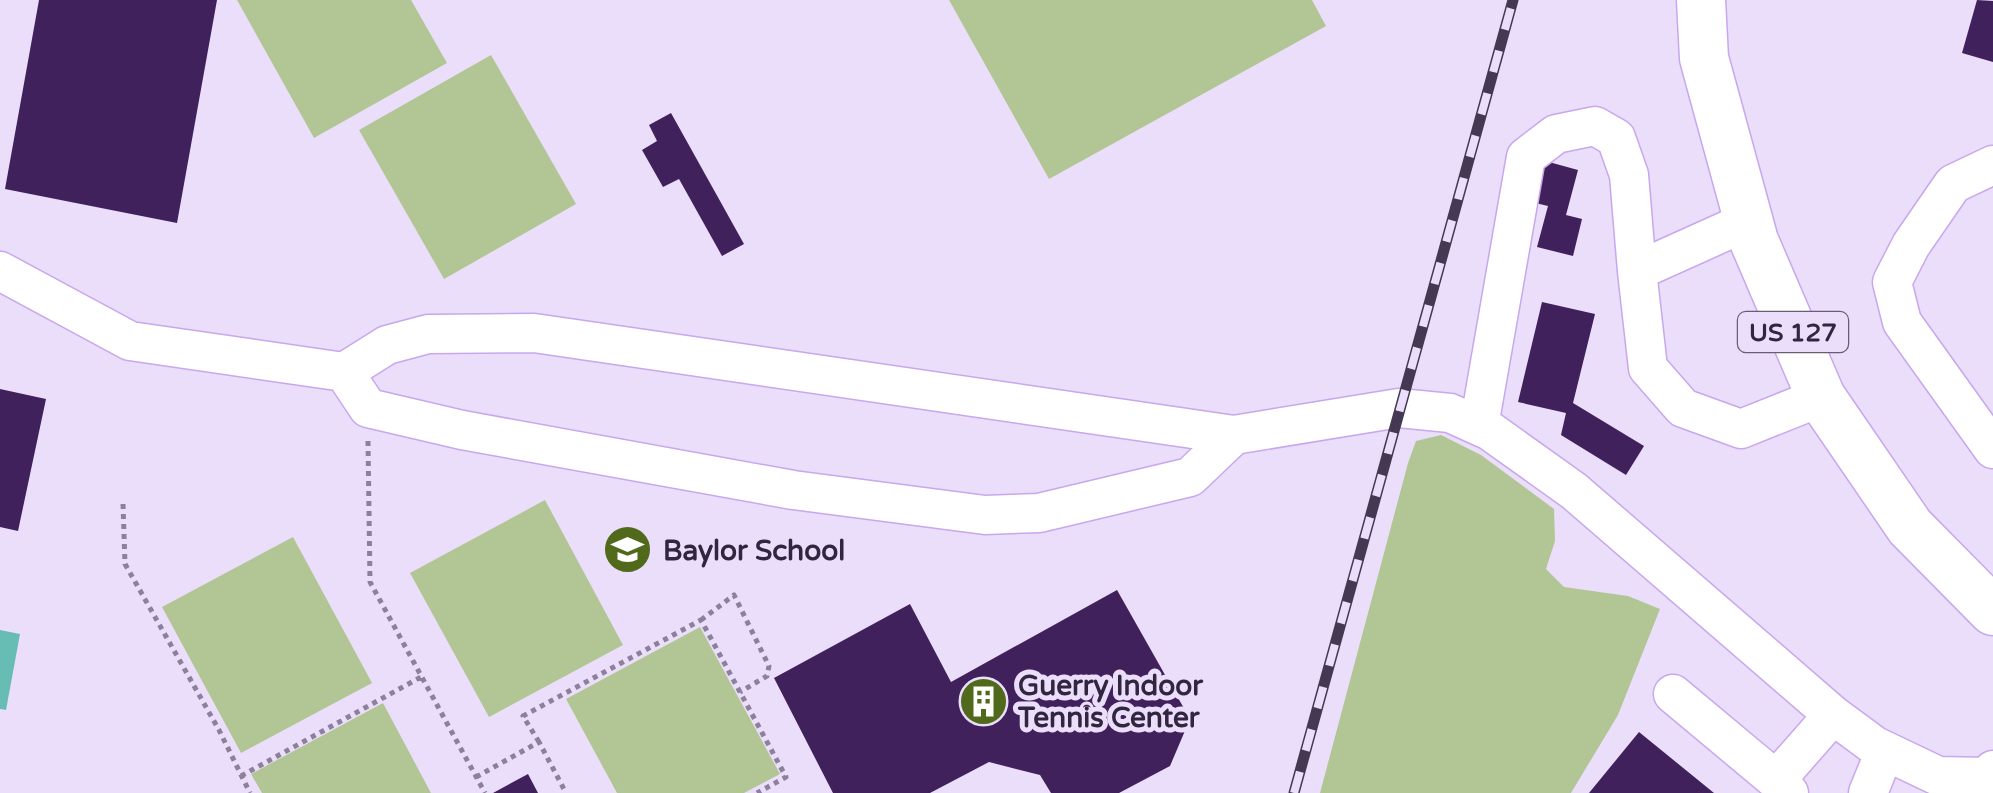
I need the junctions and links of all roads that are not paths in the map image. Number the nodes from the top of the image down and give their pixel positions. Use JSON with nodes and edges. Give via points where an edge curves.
{"nodes":[{"id":1,"x":1701,"y":0,"type":"edge"},
{"id":2,"x":1993,"y":165,"type":"edge"},
{"id":3,"x":1748,"y":222,"type":"junction"},
{"id":4,"x":0,"y":271,"type":"edge"},
{"id":5,"x":1637,"y":271,"type":"junction"},
{"id":6,"x":344,"y":372,"type":"junction"},
{"id":7,"x":1821,"y":396,"type":"junction"},
{"id":8,"x":1478,"y":426,"type":"junction"},
{"id":9,"x":1234,"y":435,"type":"junction"},
{"id":10,"x":1993,"y":449,"type":"edge"},
{"id":11,"x":1993,"y":611,"type":"edge"},
{"id":12,"x":1673,"y":694,"type":"dead end"},
{"id":13,"x":1833,"y":715,"type":"junction"},
{"id":14,"x":1886,"y":750,"type":"junction"},
{"id":15,"x":1988,"y":780,"type":"edge"},
{"id":16,"x":1783,"y":787,"type":"edge"},
{"id":17,"x":1868,"y":793,"type":"edge"}],
"edges":[{"from":1,"to":3,"type":"main road","number":"US 127","via":[[1704,58]]},
{"from":2,"to":10,"type":"street","via":[[1953,184],[1892,282],[1902,322]]},
{"from":3,"to":5,"type":"street"},
{"from":3,"to":7,"type":"main road","number":"US 127"},
{"from":4,"to":6,"type":"street","via":[[130,341]]},
{"from":5,"to":7,"type":"street","via":[[1648,368],[1683,408],[1741,429]]},
{"from":5,"to":8,"type":"street","via":[[1629,175],[1616,138],[1595,126],[1556,134],[1526,157]]},
{"from":6,"to":9,"type":"street","via":[[387,345],[428,334],[534,334]]},
{"from":6,"to":9,"type":"street","via":[[368,408],[462,430],[793,490],[985,515],[1039,512],[1190,478]]},
{"from":7,"to":11,"type":"main road","number":"US 127","via":[[1910,527]]},
{"from":8,"to":9,"type":"street","via":[[1450,413],[1399,408]]},
{"from":8,"to":13,"type":"street","via":[[1574,490]]},
{"from":12,"to":16,"type":"street"},
{"from":13,"to":14,"type":"street"},
{"from":13,"to":16,"type":"street"},
{"from":14,"to":15,"type":"street","via":[[1938,776]]},
{"from":14,"to":17,"type":"street"}]}
